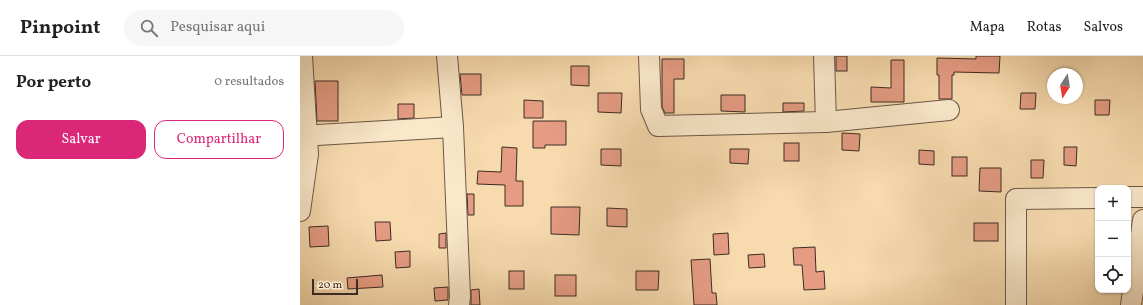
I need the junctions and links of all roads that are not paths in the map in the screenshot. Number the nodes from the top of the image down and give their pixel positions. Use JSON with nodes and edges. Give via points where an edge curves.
{"nodes":[{"id":1,"x":302,"y":56,"type":"edge"},
{"id":2,"x":447,"y":56,"type":"edge"},
{"id":3,"x":649,"y":56,"type":"edge"},
{"id":4,"x":824,"y":56,"type":"edge"},
{"id":5,"x":949,"y":110,"type":"dead end"},
{"id":6,"x":826,"y":122,"type":"junction"},
{"id":7,"x":453,"y":127,"type":"junction"},
{"id":8,"x":303,"y":136,"type":"edge"},
{"id":9,"x":1131,"y":197,"type":"edge"},
{"id":10,"x":1143,"y":197,"type":"edge"},
{"id":11,"x":1095,"y":198,"type":"edge"},
{"id":12,"x":300,"y":211,"type":"edge"},
{"id":13,"x":1143,"y":220,"type":"edge"},
{"id":14,"x":459,"y":305,"type":"edge"},
{"id":15,"x":1016,"y":305,"type":"edge"},
{"id":16,"x":1131,"y":305,"type":"edge"}],
"edges":[{"from":1,"to":8,"type":"street"},
{"from":2,"to":7,"type":"street"},
{"from":3,"to":6,"type":"street","via":[[651,109],[658,126]]},
{"from":4,"to":6,"type":"street"},
{"from":5,"to":6,"type":"street"},
{"from":7,"to":8,"type":"street"},
{"from":7,"to":14,"type":"street"},
{"from":8,"to":12,"type":"street","via":[[308,154]]},
{"from":9,"to":10,"type":"street"},
{"from":11,"to":15,"type":"street","via":[[1016,199]]},
{"from":13,"to":16,"type":"street"}]}
